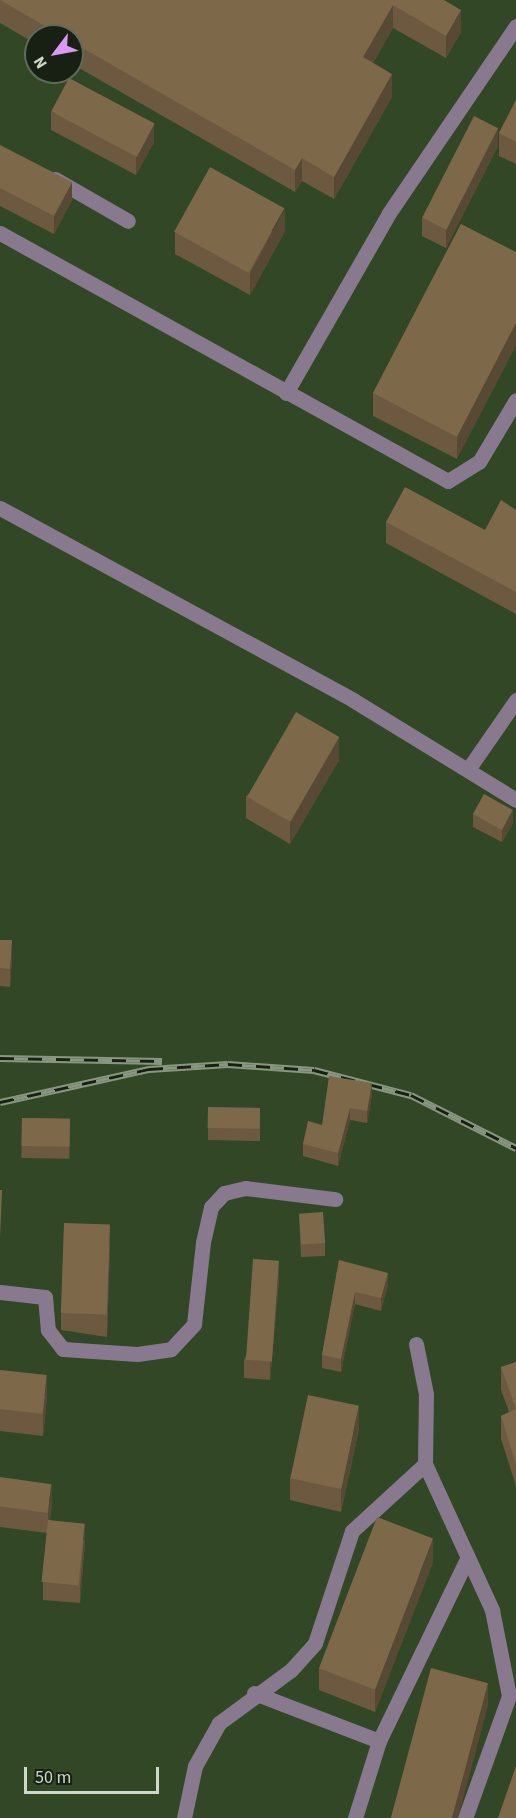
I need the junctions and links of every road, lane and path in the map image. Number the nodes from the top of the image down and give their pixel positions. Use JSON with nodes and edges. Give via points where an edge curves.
{"nodes":[{"id":1,"x":516,"y":26,"type":"edge"},
{"id":2,"x":39,"y":171,"type":"edge"},
{"id":3,"x":128,"y":220,"type":"dead end"},
{"id":4,"x":0,"y":233,"type":"edge"},
{"id":5,"x":286,"y":393,"type":"junction"},
{"id":6,"x":516,"y":400,"type":"edge"},
{"id":7,"x":0,"y":508,"type":"edge"},
{"id":8,"x":516,"y":700,"type":"edge"},
{"id":9,"x":469,"y":768,"type":"junction"},
{"id":10,"x":516,"y":800,"type":"edge"},
{"id":11,"x":335,"y":1199,"type":"dead end"},
{"id":12,"x":0,"y":1292,"type":"edge"},
{"id":13,"x":416,"y":1344,"type":"dead end"},
{"id":14,"x":425,"y":1464,"type":"junction"},
{"id":15,"x":467,"y":1559,"type":"junction"},
{"id":16,"x":255,"y":1693,"type":"junction"},
{"id":17,"x":379,"y":1742,"type":"junction"},
{"id":18,"x":184,"y":1818,"type":"edge"},
{"id":19,"x":355,"y":1818,"type":"edge"},
{"id":20,"x":465,"y":1818,"type":"edge"}],
"edges":[{"from":1,"to":5,"type":"lane","via":[[470,102],[389,213]]},
{"from":2,"to":3,"type":"lane"},
{"from":4,"to":5,"type":"lane"},
{"from":5,"to":6,"type":"lane","via":[[448,481],[479,462]]},
{"from":7,"to":9,"type":"lane","via":[[135,578]]},
{"from":8,"to":9,"type":"lane"},
{"from":9,"to":10,"type":"lane"},
{"from":11,"to":12,"type":"lane","via":[[245,1188],[224,1193],[211,1207],[194,1324],[171,1348],[137,1354],[63,1349],[48,1330],[45,1297]]},
{"from":13,"to":14,"type":"lane","via":[[426,1394]]},
{"from":14,"to":15,"type":"lane"},
{"from":14,"to":16,"type":"lane","via":[[352,1531],[315,1643],[291,1670]]},
{"from":15,"to":17,"type":"lane"},
{"from":15,"to":20,"type":"lane","via":[[492,1611],[509,1696]]},
{"from":16,"to":17,"type":"lane"},
{"from":16,"to":18,"type":"lane","via":[[219,1723],[195,1766]]},
{"from":17,"to":19,"type":"lane"}]}
